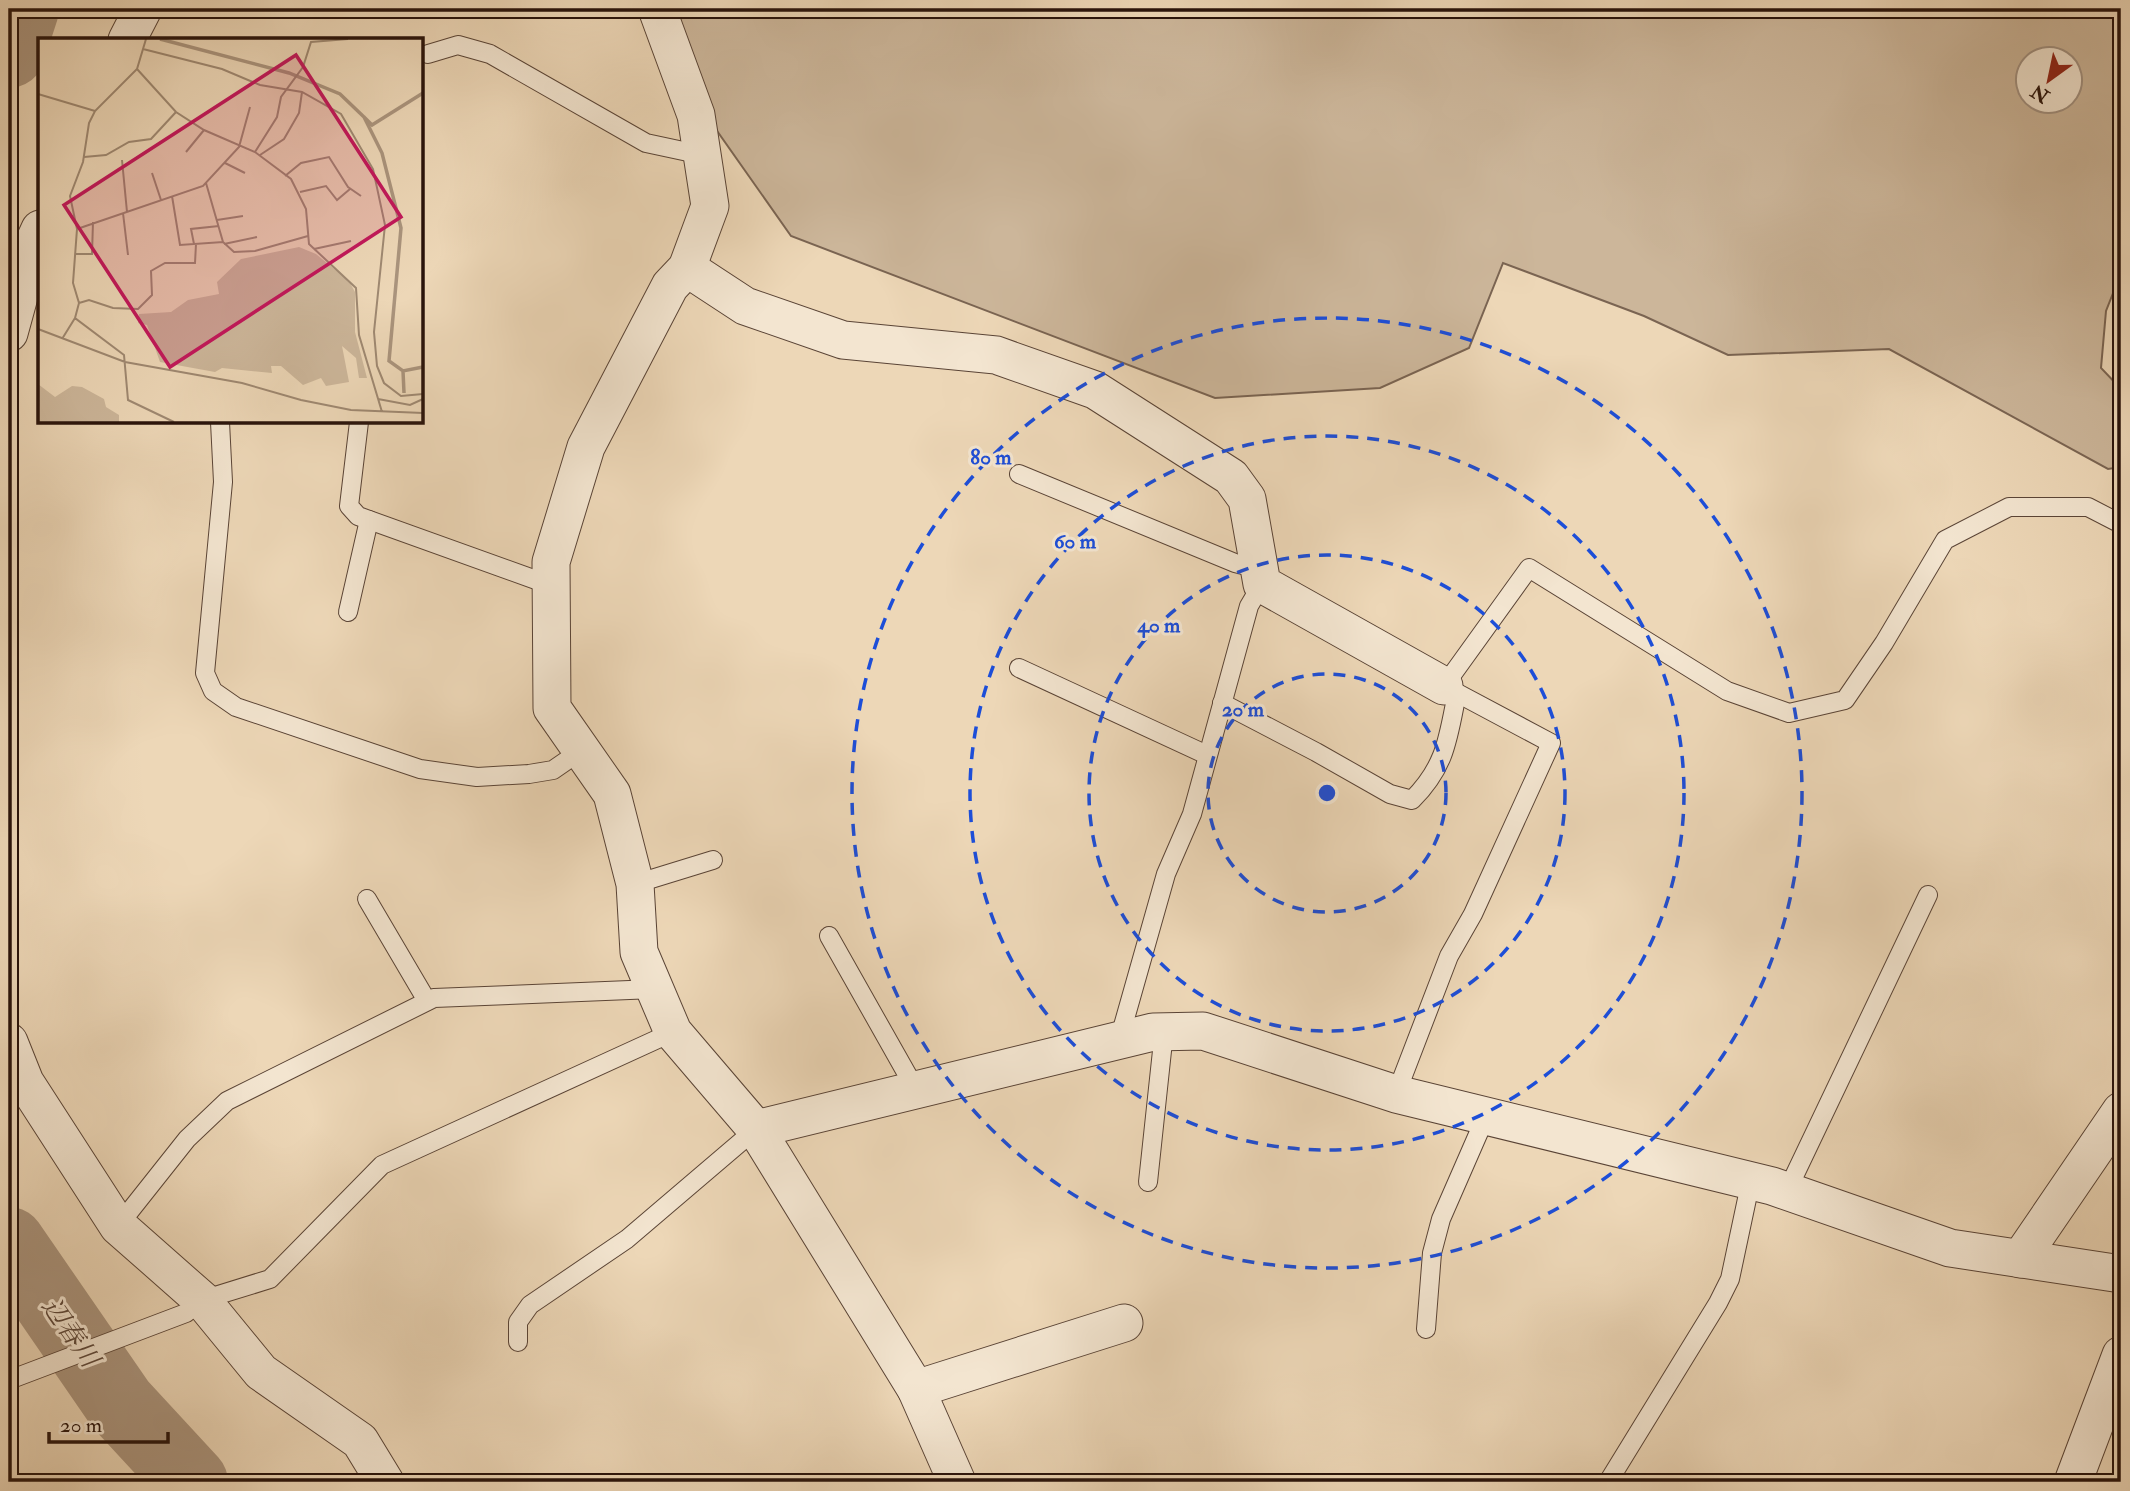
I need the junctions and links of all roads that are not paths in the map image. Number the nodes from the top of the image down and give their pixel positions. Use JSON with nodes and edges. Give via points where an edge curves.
{"nodes":[{"id":1,"x":143,"y":9,"type":"edge"},
{"id":2,"x":657,"y":9,"type":"edge"},
{"id":3,"x":128,"y":38,"type":"edge"},
{"id":4,"x":428,"y":54,"type":"dead end"},
{"id":5,"x":702,"y":155,"type":"junction"},
{"id":6,"x":38,"y":233,"type":"edge"},
{"id":7,"x":687,"y":268,"type":"junction"},
{"id":8,"x":9,"y":333,"type":"edge"},
{"id":9,"x":220,"y":424,"type":"edge"},
{"id":10,"x":359,"y":424,"type":"edge"},
{"id":11,"x":1019,"y":474,"type":"dead end"},
{"id":12,"x":369,"y":520,"type":"junction"},
{"id":13,"x":2121,"y":524,"type":"edge"},
{"id":14,"x":1261,"y":577,"type":"junction"},
{"id":15,"x":551,"y":585,"type":"junction"},
{"id":16,"x":348,"y":612,"type":"dead end"},
{"id":17,"x":1019,"y":668,"type":"dead end"},
{"id":18,"x":1450,"y":690,"type":"junction"},
{"id":19,"x":1222,"y":703,"type":"junction"},
{"id":20,"x":582,"y":750,"type":"junction"},
{"id":21,"x":1208,"y":755,"type":"junction"},
{"id":22,"x":713,"y":860,"type":"dead end"},
{"id":23,"x":635,"y":884,"type":"junction"},
{"id":24,"x":1928,"y":895,"type":"dead end"},
{"id":25,"x":367,"y":898,"type":"dead end"},
{"id":26,"x":830,"y":936,"type":"dead end"},
{"id":27,"x":654,"y":989,"type":"junction"},
{"id":28,"x":427,"y":1001,"type":"junction"},
{"id":29,"x":673,"y":1032,"type":"junction"},
{"id":30,"x":1164,"y":1032,"type":"junction"},
{"id":31,"x":1119,"y":1040,"type":"junction"},
{"id":32,"x":9,"y":1042,"type":"edge"},
{"id":33,"x":916,"y":1090,"type":"junction"},
{"id":34,"x":1396,"y":1094,"type":"junction"},
{"id":35,"x":2121,"y":1111,"type":"edge"},
{"id":36,"x":1486,"y":1116,"type":"junction"},
{"id":37,"x":756,"y":1129,"type":"junction"},
{"id":38,"x":1751,"y":1180,"type":"junction"},
{"id":39,"x":1148,"y":1182,"type":"dead end"},
{"id":40,"x":1787,"y":1191,"type":"junction"},
{"id":41,"x":118,"y":1226,"type":"junction"},
{"id":42,"x":2020,"y":1259,"type":"junction"},
{"id":43,"x":2121,"y":1274,"type":"edge"},
{"id":44,"x":194,"y":1307,"type":"junction"},
{"id":45,"x":1124,"y":1323,"type":"dead end"},
{"id":46,"x":1426,"y":1329,"type":"dead end"},
{"id":47,"x":518,"y":1342,"type":"dead end"},
{"id":48,"x":2121,"y":1355,"type":"edge"},
{"id":49,"x":9,"y":1380,"type":"edge"},
{"id":50,"x":916,"y":1389,"type":"junction"},
{"id":51,"x":386,"y":1482,"type":"edge"},
{"id":52,"x":957,"y":1482,"type":"edge"},
{"id":53,"x":1608,"y":1482,"type":"edge"},
{"id":54,"x":2073,"y":1482,"type":"edge"}],
"edges":[{"from":1,"to":3,"type":"street"},
{"from":2,"to":5,"type":"street","via":[[696,115]]},
{"from":4,"to":5,"type":"lane","via":[[458,45],[490,54],[646,143]]},
{"from":5,"to":7,"type":"street","via":[[710,206]]},
{"from":6,"to":8,"type":"street"},
{"from":7,"to":14,"type":"street","via":[[745,306],[843,340],[996,355],[1095,390],[1231,477],[1247,499]]},
{"from":7,"to":15,"type":"street","via":[[670,286],[586,447],[551,562]]},
{"from":9,"to":20,"type":"lane","via":[[223,482],[205,673],[213,691],[236,707],[420,769],[477,777],[529,774],[553,769]]},
{"from":10,"to":12,"type":"lane","via":[[349,506]]},
{"from":11,"to":14,"type":"lane"},
{"from":12,"to":15,"type":"lane"},
{"from":12,"to":16,"type":"lane"},
{"from":13,"to":18,"type":"lane","via":[[2088,507],[2009,507],[1945,540],[1845,700],[1789,713],[1727,691],[1529,568]]},
{"from":14,"to":18,"type":"street"},
{"from":14,"to":19,"type":"lane"},
{"from":15,"to":20,"type":"street","via":[[552,708]]},
{"from":17,"to":21,"type":"lane"},
{"from":18,"to":19,"type":"lane","via":[[1446,750],[1430,782],[1412,800],[1390,794]]},
{"from":18,"to":34,"type":"lane","via":[[1551,743],[1473,914],[1449,956]]},
{"from":19,"to":21,"type":"lane"},
{"from":20,"to":23,"type":"street","via":[[612,794]]},
{"from":21,"to":31,"type":"lane","via":[[1192,814],[1166,874]]},
{"from":22,"to":23,"type":"lane"},
{"from":23,"to":27,"type":"street","via":[[639,952]]},
{"from":24,"to":40,"type":"lane"},
{"from":25,"to":28,"type":"lane"},
{"from":26,"to":33,"type":"lane"},
{"from":27,"to":28,"type":"lane"},
{"from":27,"to":29,"type":"street"},
{"from":28,"to":41,"type":"lane","via":[[227,1101],[187,1139]]},
{"from":29,"to":37,"type":"street"},
{"from":29,"to":44,"type":"lane","via":[[382,1165],[270,1279]]},
{"from":30,"to":31,"type":"street"},
{"from":30,"to":34,"type":"street","via":[[1203,1031]]},
{"from":30,"to":39,"type":"lane"},
{"from":31,"to":33,"type":"street"},
{"from":32,"to":41,"type":"street","via":[[25,1082]]},
{"from":33,"to":37,"type":"street"},
{"from":34,"to":36,"type":"street"},
{"from":35,"to":42,"type":"street"},
{"from":36,"to":38,"type":"street"},
{"from":36,"to":46,"type":"lane","via":[[1441,1219],[1432,1253]]},
{"from":37,"to":47,"type":"lane","via":[[627,1239],[530,1305],[518,1322]]},
{"from":37,"to":50,"type":"street"},
{"from":38,"to":40,"type":"street"},
{"from":38,"to":53,"type":"lane","via":[[1730,1279]]},
{"from":40,"to":42,"type":"street","via":[[1950,1248]]},
{"from":41,"to":44,"type":"street"},
{"from":42,"to":43,"type":"street"},
{"from":44,"to":49,"type":"lane"},
{"from":44,"to":51,"type":"street","via":[[261,1372],[359,1441]]},
{"from":45,"to":50,"type":"street"},
{"from":48,"to":54,"type":"street"},
{"from":50,"to":52,"type":"street"}]}
